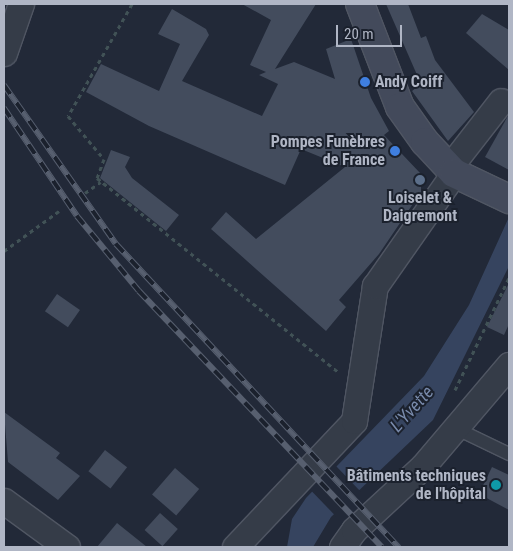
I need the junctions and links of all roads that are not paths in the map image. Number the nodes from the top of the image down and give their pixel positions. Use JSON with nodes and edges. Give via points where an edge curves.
{"nodes":[{"id":1,"x":21,"y":4,"type":"edge"},
{"id":2,"x":360,"y":4,"type":"edge"},
{"id":3,"x":4,"y":54,"type":"edge"},
{"id":4,"x":501,"y":101,"type":"dead end"},
{"id":5,"x":451,"y":171,"type":"junction"},
{"id":6,"x":507,"y":198,"type":"edge"},
{"id":7,"x":509,"y":365,"type":"edge"},
{"id":8,"x":455,"y":428,"type":"junction"},
{"id":9,"x":509,"y":454,"type":"edge"},
{"id":10,"x":4,"y":501,"type":"edge"},
{"id":11,"x":67,"y":547,"type":"edge"},
{"id":12,"x":235,"y":547,"type":"edge"},
{"id":13,"x":342,"y":547,"type":"edge"}],
"edges":[{"from":1,"to":3,"type":"street"},
{"from":2,"to":5,"type":"main road","via":[[400,107]]},
{"from":4,"to":5,"type":"street"},
{"from":5,"to":6,"type":"main road"},
{"from":5,"to":12,"type":"street","via":[[390,262],[369,308],[354,421]]},
{"from":7,"to":8,"type":"street"},
{"from":8,"to":9,"type":"lane"},
{"from":8,"to":13,"type":"street","via":[[422,466],[354,530]]},
{"from":10,"to":11,"type":"street"}]}
